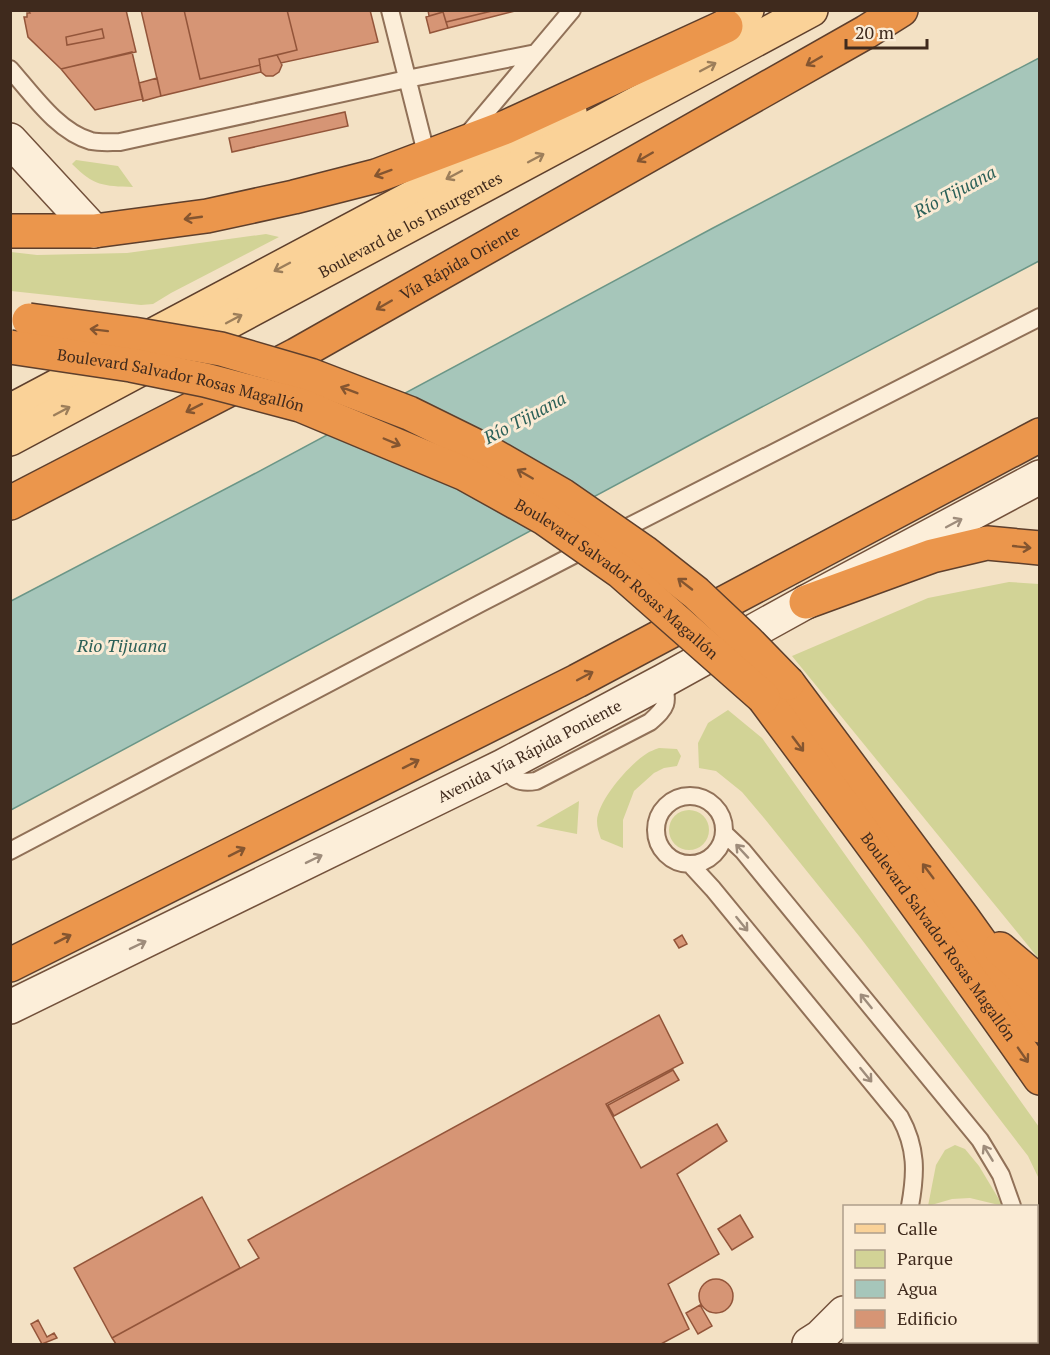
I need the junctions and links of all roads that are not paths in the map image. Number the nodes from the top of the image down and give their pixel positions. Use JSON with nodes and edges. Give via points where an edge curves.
{"nodes":[{"id":1,"x":390,"y":10,"type":"edge"},
{"id":2,"x":572,"y":10,"type":"edge"},
{"id":3,"x":811,"y":10,"type":"edge"},
{"id":4,"x":901,"y":10,"type":"edge"},
{"id":5,"x":737,"y":18,"type":"edge"},
{"id":6,"x":536,"y":53,"type":"junction"},
{"id":7,"x":10,"y":69,"type":"edge"},
{"id":8,"x":407,"y":79,"type":"junction"},
{"id":9,"x":10,"y":140,"type":"edge"},
{"id":10,"x":460,"y":144,"type":"junction"},
{"id":11,"x":427,"y":157,"type":"junction"},
{"id":12,"x":10,"y":231,"type":"edge"},
{"id":13,"x":94,"y":231,"type":"junction"},
{"id":14,"x":1040,"y":317,"type":"edge"},
{"id":15,"x":20,"y":319,"type":"edge"},
{"id":16,"x":10,"y":347,"type":"edge"},
{"id":17,"x":10,"y":411,"type":"edge"},
{"id":18,"x":1040,"y":435,"type":"edge"},
{"id":19,"x":10,"y":439,"type":"edge"},
{"id":20,"x":1040,"y":477,"type":"edge"},
{"id":21,"x":10,"y":503,"type":"edge"},
{"id":22,"x":1040,"y":548,"type":"edge"},
{"id":23,"x":806,"y":602,"type":"junction"},
{"id":24,"x":775,"y":690,"type":"junction"},
{"id":25,"x":724,"y":833,"type":"junction"},
{"id":26,"x":10,"y":851,"type":"edge"},
{"id":27,"x":690,"y":864,"type":"junction"},
{"id":28,"x":963,"y":918,"type":"junction"},
{"id":29,"x":10,"y":965,"type":"edge"},
{"id":30,"x":1040,"y":983,"type":"edge"},
{"id":31,"x":10,"y":1007,"type":"edge"},
{"id":32,"x":1040,"y":1026,"type":"edge"},
{"id":33,"x":1040,"y":1078,"type":"edge"},
{"id":34,"x":910,"y":1205,"type":"edge"},
{"id":35,"x":1012,"y":1205,"type":"edge"},
{"id":36,"x":843,"y":1314,"type":"edge"},
{"id":37,"x":809,"y":1344,"type":"edge"}],
"edges":[{"from":1,"to":8,"type":"lane"},
{"from":2,"to":6,"type":"lane"},
{"from":19,"to":3,"type":"main road","name":"Boulevard de los Insurgentes","one_way":true},
{"from":4,"to":21,"type":"highway","name":"Vía Rápida Oriente","one_way":true,"via":[[296,355]]},
{"from":5,"to":10,"type":"highway","via":[[506,127]]},
{"from":5,"to":17,"type":"main road","name":"Boulevard de los Insurgentes","one_way":true,"via":[[490,156]]},
{"from":6,"to":8,"type":"lane"},
{"from":6,"to":10,"type":"lane"},
{"from":7,"to":8,"type":"lane","via":[[55,120],[91,141],[107,143]]},
{"from":8,"to":11,"type":"lane"},
{"from":9,"to":13,"type":"main road"},
{"from":10,"to":11,"type":"highway"},
{"from":11,"to":13,"type":"highway","one_way":true,"via":[[376,176],[294,197],[207,216]]},
{"from":12,"to":13,"type":"highway"},
{"from":14,"to":26,"type":"lane","via":[[481,603]]},
{"from":24,"to":15,"type":"highway","name":"Boulevard Salvador Rosas Magallón","one_way":true,"bridge":true,"via":[[747,641],[644,552],[562,495],[409,413],[310,375],[220,349]]},
{"from":16,"to":24,"type":"highway","name":"Boulevard Salvador Rosas Magallón","one_way":true,"bridge":true,"via":[[131,365],[300,405],[465,474],[544,518]]},
{"from":29,"to":18,"type":"highway","one_way":true,"via":[[577,681]]},
{"from":23,"to":20,"type":"main road","name":"Avenida Vía Rápida Poniente","one_way":true},
{"from":23,"to":22,"type":"highway","one_way":true,"via":[[954,550],[987,543]]},
{"from":31,"to":23,"type":"main road","name":"Avenida Vía Rápida Poniente","one_way":true,"via":[[503,766]]},
{"from":28,"to":24,"type":"highway","name":"Boulevard Salvador Rosas Magallón","one_way":true},
{"from":24,"to":33,"type":"highway","name":"Boulevard Salvador Rosas Magallón","one_way":true,"via":[[848,811]]},
{"from":25,"to":27,"type":"lane","via":[[713,855]]},
{"from":25,"to":27,"type":"lane","via":[[719,812],[712,804],[692,796],[671,802],[658,819],[658,840],[670,858]]},
{"from":35,"to":25,"type":"lane","one_way":true,"via":[[1001,1175],[980,1140],[743,851]]},
{"from":27,"to":34,"type":"lane","one_way":true,"via":[[900,1117],[913,1150]]},
{"from":28,"to":30,"type":"highway"},
{"from":28,"to":32,"type":"highway","name":"Boulevard Salvador Rosas Magallón"},
{"from":36,"to":37,"type":"main road"}]}
